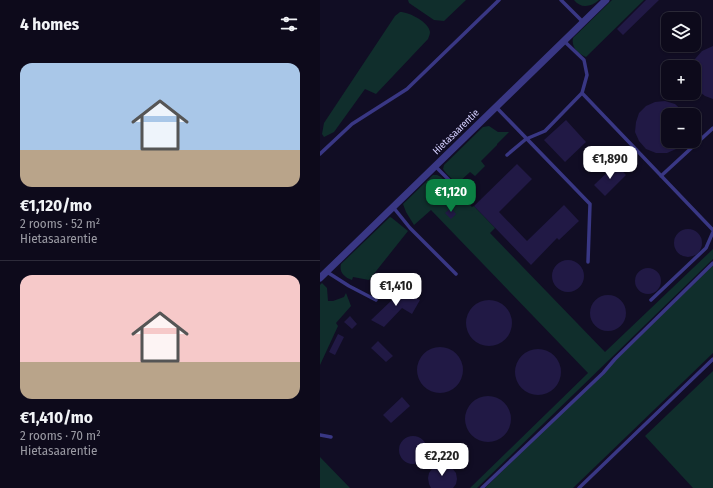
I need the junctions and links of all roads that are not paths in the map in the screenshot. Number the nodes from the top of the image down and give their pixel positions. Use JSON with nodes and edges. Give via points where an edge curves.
{"nodes":[{"id":1,"x":499,"y":0,"type":"edge"},
{"id":2,"x":561,"y":0,"type":"edge"},
{"id":3,"x":606,"y":0,"type":"edge"},
{"id":4,"x":583,"y":22,"type":"junction"},
{"id":5,"x":564,"y":41,"type":"junction"},
{"id":6,"x":582,"y":93,"type":"junction"},
{"id":7,"x":496,"y":107,"type":"junction"},
{"id":8,"x":713,"y":128,"type":"edge"},
{"id":9,"x":526,"y":139,"type":"junction"},
{"id":10,"x":320,"y":154,"type":"edge"},
{"id":11,"x":507,"y":155,"type":"dead end"},
{"id":12,"x":435,"y":166,"type":"junction"},
{"id":13,"x":661,"y":176,"type":"junction"},
{"id":14,"x":464,"y":195,"type":"dead end"},
{"id":15,"x":393,"y":207,"type":"junction"},
{"id":16,"x":713,"y":231,"type":"edge"},
{"id":17,"x":588,"y":262,"type":"dead end"},
{"id":18,"x":713,"y":263,"type":"edge"},
{"id":19,"x":327,"y":272,"type":"junction"},
{"id":20,"x":456,"y":274,"type":"dead end"},
{"id":21,"x":320,"y":278,"type":"edge"},
{"id":22,"x":376,"y":300,"type":"dead end"},
{"id":23,"x":651,"y":300,"type":"dead end"},
{"id":24,"x":713,"y":359,"type":"edge"},
{"id":25,"x":320,"y":435,"type":"edge"},
{"id":26,"x":331,"y":437,"type":"dead end"},
{"id":27,"x":482,"y":488,"type":"edge"},
{"id":28,"x":579,"y":488,"type":"edge"}],
"edges":[{"from":1,"to":10,"type":"lane","via":[[407,89],[352,124]]},
{"from":2,"to":4,"type":"lane"},
{"from":3,"to":4,"type":"street","name":"Hietasaarentie"},
{"from":4,"to":5,"type":"street","name":"Hietasaarentie"},
{"from":5,"to":6,"type":"lane","via":[[584,60],[588,75]]},
{"from":5,"to":7,"type":"street","name":"Hietasaarentie"},
{"from":6,"to":9,"type":"lane","via":[[545,131]]},
{"from":6,"to":13,"type":"lane"},
{"from":7,"to":9,"type":"lane"},
{"from":7,"to":12,"type":"street","name":"Hietasaarentie"},
{"from":8,"to":13,"type":"lane"},
{"from":9,"to":11,"type":"lane"},
{"from":9,"to":17,"type":"lane","via":[[590,204]]},
{"from":12,"to":14,"type":"lane"},
{"from":12,"to":15,"type":"street","name":"Hietasaarentie"},
{"from":13,"to":16,"type":"lane"},
{"from":15,"to":19,"type":"street","name":"Hietasaarentie"},
{"from":15,"to":20,"type":"lane","via":[[410,228]]},
{"from":16,"to":23,"type":"lane","via":[[706,248]]},
{"from":18,"to":27,"type":"lane","via":[[614,359],[603,373]]},
{"from":19,"to":21,"type":"street","name":"Hietasaarentie"},
{"from":19,"to":22,"type":"lane"},
{"from":24,"to":28,"type":"lane"},
{"from":25,"to":26,"type":"lane"}]}
